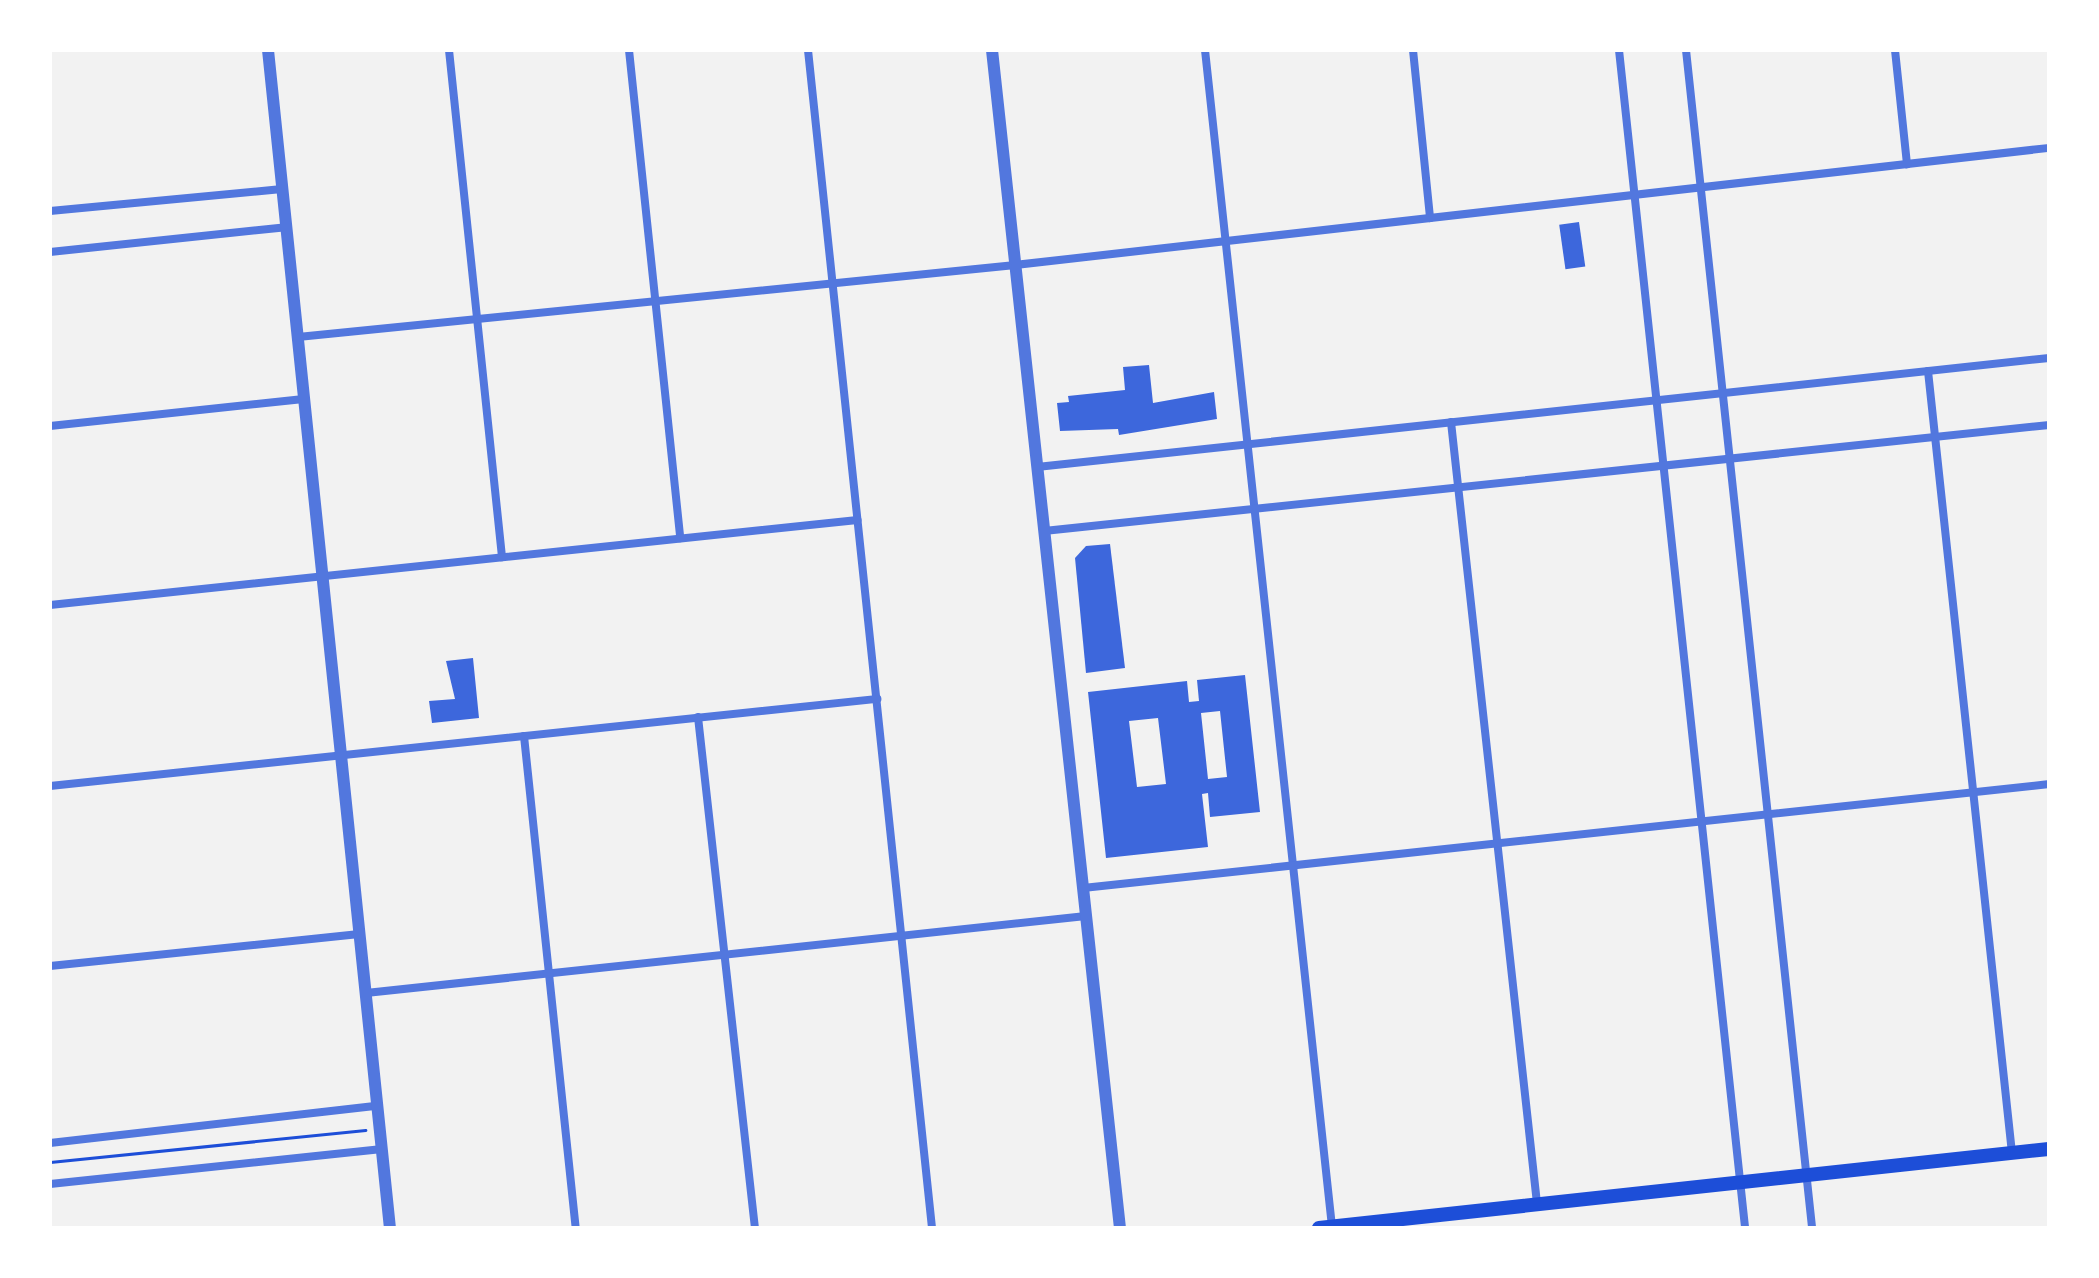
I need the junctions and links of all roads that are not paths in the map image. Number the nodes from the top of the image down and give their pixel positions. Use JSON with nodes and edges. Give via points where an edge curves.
{"nodes":[{"id":1,"x":268,"y":50,"type":"edge"},
{"id":2,"x":449,"y":50,"type":"edge"},
{"id":3,"x":629,"y":50,"type":"edge"},
{"id":4,"x":808,"y":50,"type":"edge"},
{"id":5,"x":992,"y":50,"type":"edge"},
{"id":6,"x":1205,"y":50,"type":"edge"},
{"id":7,"x":1413,"y":50,"type":"edge"},
{"id":8,"x":1619,"y":50,"type":"edge"},
{"id":9,"x":1686,"y":50,"type":"edge"},
{"id":10,"x":1895,"y":50,"type":"edge"},
{"id":11,"x":2049,"y":148,"type":"edge"},
{"id":12,"x":1907,"y":164,"type":"junction"},
{"id":13,"x":1700,"y":188,"type":"junction"},
{"id":14,"x":282,"y":189,"type":"junction"},
{"id":15,"x":1634,"y":195,"type":"junction"},
{"id":16,"x":50,"y":211,"type":"edge"},
{"id":17,"x":1430,"y":218,"type":"junction"},
{"id":18,"x":286,"y":227,"type":"junction"},
{"id":19,"x":1226,"y":241,"type":"junction"},
{"id":20,"x":50,"y":252,"type":"edge"},
{"id":21,"x":1015,"y":265,"type":"junction"},
{"id":22,"x":833,"y":283,"type":"junction"},
{"id":23,"x":655,"y":301,"type":"junction"},
{"id":24,"x":477,"y":319,"type":"junction"},
{"id":25,"x":298,"y":337,"type":"junction"},
{"id":26,"x":2049,"y":358,"type":"edge"},
{"id":27,"x":1928,"y":371,"type":"junction"},
{"id":28,"x":1723,"y":393,"type":"junction"},
{"id":29,"x":304,"y":399,"type":"junction"},
{"id":30,"x":1656,"y":400,"type":"junction"},
{"id":31,"x":1451,"y":422,"type":"junction"},
{"id":32,"x":2049,"y":425,"type":"edge"},
{"id":33,"x":50,"y":426,"type":"edge"},
{"id":34,"x":1935,"y":437,"type":"junction"},
{"id":35,"x":1248,"y":444,"type":"junction"},
{"id":36,"x":1730,"y":459,"type":"junction"},
{"id":37,"x":1664,"y":466,"type":"junction"},
{"id":38,"x":1037,"y":467,"type":"junction"},
{"id":39,"x":1458,"y":488,"type":"junction"},
{"id":40,"x":1255,"y":509,"type":"junction"},
{"id":41,"x":858,"y":520,"type":"junction"},
{"id":42,"x":1044,"y":531,"type":"junction"},
{"id":43,"x":680,"y":538,"type":"junction"},
{"id":44,"x":502,"y":557,"type":"junction"},
{"id":45,"x":322,"y":576,"type":"junction"},
{"id":46,"x":50,"y":605,"type":"edge"},
{"id":47,"x":877,"y":699,"type":"junction"},
{"id":48,"x":698,"y":717,"type":"junction"},
{"id":49,"x":524,"y":736,"type":"junction"},
{"id":50,"x":341,"y":755,"type":"junction"},
{"id":51,"x":2049,"y":784,"type":"edge"},
{"id":52,"x":50,"y":786,"type":"edge"},
{"id":53,"x":1973,"y":792,"type":"junction"},
{"id":54,"x":1768,"y":814,"type":"junction"},
{"id":55,"x":1701,"y":821,"type":"junction"},
{"id":56,"x":1497,"y":843,"type":"junction"},
{"id":57,"x":1293,"y":866,"type":"junction"},
{"id":58,"x":1083,"y":888,"type":"junction"},
{"id":59,"x":1086,"y":916,"type":"junction"},
{"id":60,"x":359,"y":934,"type":"junction"},
{"id":61,"x":902,"y":936,"type":"junction"},
{"id":62,"x":725,"y":955,"type":"junction"},
{"id":63,"x":50,"y":966,"type":"edge"},
{"id":64,"x":549,"y":974,"type":"junction"},
{"id":65,"x":366,"y":993,"type":"junction"},
{"id":66,"x":377,"y":1106,"type":"junction"},
{"id":67,"x":50,"y":1143,"type":"edge"},
{"id":68,"x":382,"y":1149,"type":"junction"},
{"id":69,"x":2049,"y":1149,"type":"edge"},
{"id":70,"x":2012,"y":1153,"type":"junction"},
{"id":71,"x":1807,"y":1175,"type":"junction"},
{"id":72,"x":1740,"y":1182,"type":"junction"},
{"id":73,"x":50,"y":1184,"type":"edge"},
{"id":74,"x":1537,"y":1204,"type":"junction"},
{"id":75,"x":1456,"y":1221,"type":"edge"},
{"id":76,"x":1326,"y":1227,"type":"edge"},
{"id":77,"x":390,"y":1228,"type":"edge"},
{"id":78,"x":576,"y":1228,"type":"edge"},
{"id":79,"x":755,"y":1228,"type":"edge"},
{"id":80,"x":932,"y":1228,"type":"edge"},
{"id":81,"x":1120,"y":1228,"type":"edge"},
{"id":82,"x":1745,"y":1228,"type":"edge"},
{"id":83,"x":1812,"y":1228,"type":"edge"}],
"edges":[{"from":1,"to":14,"type":"street"},
{"from":2,"to":24,"type":"street"},
{"from":3,"to":23,"type":"street"},
{"from":4,"to":22,"type":"street"},
{"from":5,"to":21,"type":"street"},
{"from":6,"to":19,"type":"street"},
{"from":7,"to":17,"type":"street"},
{"from":8,"to":15,"type":"street"},
{"from":9,"to":13,"type":"street"},
{"from":10,"to":12,"type":"street"},
{"from":11,"to":12,"type":"street"},
{"from":12,"to":13,"type":"street"},
{"from":13,"to":15,"type":"street"},
{"from":13,"to":28,"type":"street"},
{"from":14,"to":16,"type":"street"},
{"from":14,"to":18,"type":"street"},
{"from":15,"to":17,"type":"street"},
{"from":15,"to":30,"type":"street"},
{"from":17,"to":19,"type":"street"},
{"from":18,"to":20,"type":"street"},
{"from":18,"to":25,"type":"street"},
{"from":19,"to":21,"type":"street"},
{"from":19,"to":35,"type":"street"},
{"from":21,"to":22,"type":"street"},
{"from":21,"to":38,"type":"street"},
{"from":22,"to":23,"type":"street"},
{"from":22,"to":41,"type":"street"},
{"from":23,"to":24,"type":"street"},
{"from":23,"to":43,"type":"street"},
{"from":24,"to":25,"type":"street"},
{"from":24,"to":44,"type":"street"},
{"from":25,"to":29,"type":"street"},
{"from":26,"to":27,"type":"street"},
{"from":27,"to":28,"type":"street"},
{"from":27,"to":34,"type":"street"},
{"from":28,"to":30,"type":"street"},
{"from":28,"to":36,"type":"street"},
{"from":29,"to":33,"type":"street"},
{"from":29,"to":45,"type":"street"},
{"from":30,"to":31,"type":"street"},
{"from":30,"to":37,"type":"street"},
{"from":31,"to":35,"type":"street"},
{"from":31,"to":39,"type":"street"},
{"from":32,"to":34,"type":"street"},
{"from":34,"to":36,"type":"street"},
{"from":34,"to":53,"type":"street"},
{"from":35,"to":38,"type":"street"},
{"from":35,"to":40,"type":"street"},
{"from":36,"to":37,"type":"street"},
{"from":36,"to":54,"type":"street"},
{"from":37,"to":39,"type":"street"},
{"from":37,"to":55,"type":"street"},
{"from":38,"to":42,"type":"street"},
{"from":39,"to":40,"type":"street"},
{"from":39,"to":56,"type":"street"},
{"from":40,"to":42,"type":"street"},
{"from":40,"to":57,"type":"street"},
{"from":41,"to":43,"type":"street"},
{"from":41,"to":47,"type":"street"},
{"from":42,"to":58,"type":"street"},
{"from":43,"to":44,"type":"street"},
{"from":44,"to":45,"type":"street"},
{"from":45,"to":46,"type":"street"},
{"from":45,"to":50,"type":"street"},
{"from":47,"to":48,"type":"street"},
{"from":47,"to":61,"type":"street"},
{"from":48,"to":49,"type":"street"},
{"from":48,"to":62,"type":"street"},
{"from":49,"to":50,"type":"street"},
{"from":49,"to":64,"type":"street"},
{"from":50,"to":52,"type":"street"},
{"from":50,"to":60,"type":"street"},
{"from":51,"to":53,"type":"street"},
{"from":53,"to":54,"type":"street"},
{"from":53,"to":70,"type":"street"},
{"from":54,"to":55,"type":"street"},
{"from":54,"to":71,"type":"street"},
{"from":55,"to":56,"type":"street"},
{"from":55,"to":72,"type":"street"},
{"from":56,"to":57,"type":"street"},
{"from":56,"to":74,"type":"street"},
{"from":57,"to":58,"type":"street"},
{"from":57,"to":76,"type":"street"},
{"from":58,"to":59,"type":"street"},
{"from":59,"to":61,"type":"street"},
{"from":59,"to":81,"type":"street"},
{"from":60,"to":63,"type":"street"},
{"from":60,"to":65,"type":"street"},
{"from":61,"to":62,"type":"street"},
{"from":61,"to":80,"type":"street"},
{"from":62,"to":64,"type":"street"},
{"from":62,"to":79,"type":"street"},
{"from":64,"to":65,"type":"street"},
{"from":64,"to":78,"type":"street"},
{"from":65,"to":66,"type":"street"},
{"from":66,"to":67,"type":"street"},
{"from":66,"to":68,"type":"street"},
{"from":68,"to":73,"type":"street"},
{"from":68,"to":77,"type":"street"},
{"from":69,"to":70,"type":"main road"},
{"from":70,"to":71,"type":"main road"},
{"from":71,"to":72,"type":"main road"},
{"from":71,"to":83,"type":"street"},
{"from":72,"to":74,"type":"main road"},
{"from":72,"to":82,"type":"street"},
{"from":74,"to":75,"type":"main road"},
{"from":75,"to":76,"type":"main road"}]}
